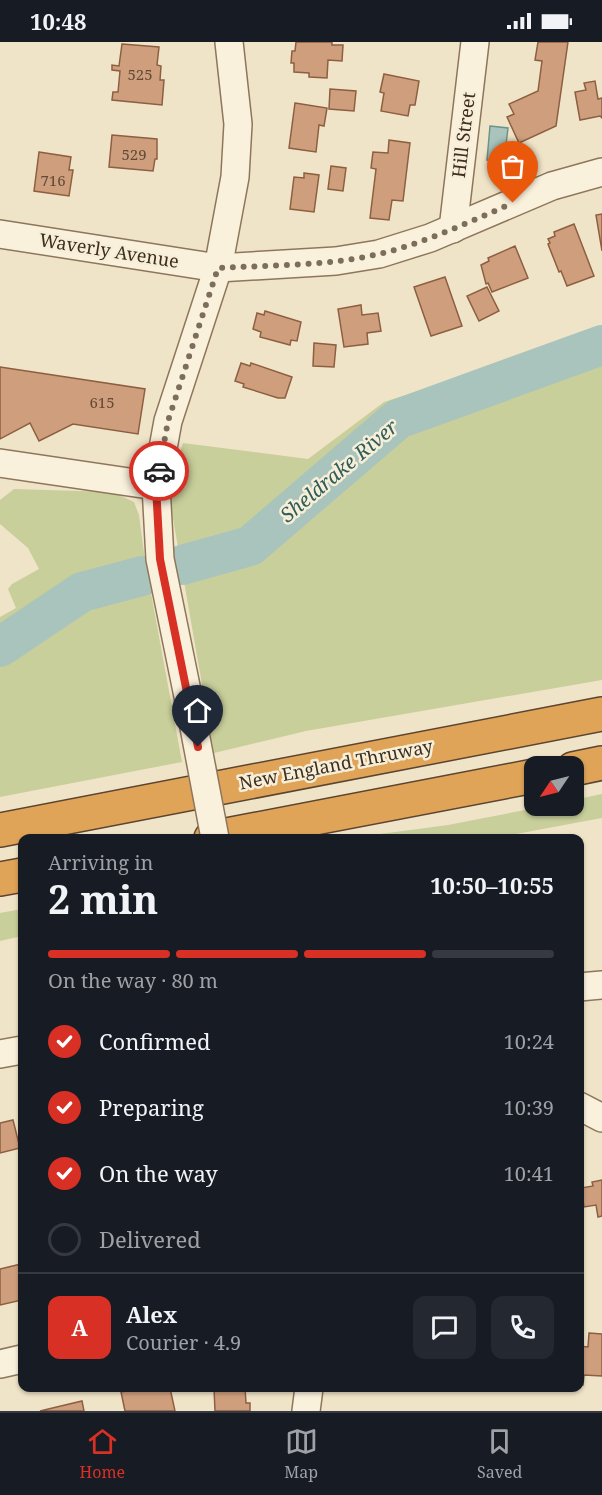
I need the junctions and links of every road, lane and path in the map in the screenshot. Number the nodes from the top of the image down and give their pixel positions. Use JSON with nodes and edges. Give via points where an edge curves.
{"nodes":[{"id":1,"x":229,"y":42,"type":"edge"},
{"id":2,"x":475,"y":42,"type":"edge"},
{"id":3,"x":602,"y":172,"type":"edge"},
{"id":4,"x":453,"y":229,"type":"junction"},
{"id":5,"x":0,"y":234,"type":"edge"},
{"id":6,"x":218,"y":268,"type":"junction"},
{"id":7,"x":0,"y":463,"type":"edge"},
{"id":8,"x":156,"y":486,"type":"junction"},
{"id":9,"x":602,"y":714,"type":"edge"},
{"id":10,"x":602,"y":763,"type":"edge"},
{"id":11,"x":584,"y":767,"type":"edge"},
{"id":12,"x":524,"y":778,"type":"edge"},
{"id":13,"x":0,"y":830,"type":"edge"},
{"id":14,"x":212,"y":834,"type":"edge"},
{"id":15,"x":234,"y":834,"type":"edge"},
{"id":16,"x":18,"y":876,"type":"edge"},
{"id":17,"x":0,"y":879,"type":"edge"},
{"id":18,"x":602,"y":984,"type":"edge"},
{"id":19,"x":584,"y":986,"type":"edge"},
{"id":20,"x":18,"y":1051,"type":"edge"},
{"id":21,"x":0,"y":1054,"type":"edge"},
{"id":22,"x":584,"y":1109,"type":"edge"},
{"id":23,"x":602,"y":1118,"type":"edge"},
{"id":24,"x":18,"y":1360,"type":"edge"},
{"id":25,"x":0,"y":1364,"type":"edge"},
{"id":26,"x":308,"y":1392,"type":"edge"},
{"id":27,"x":306,"y":1411,"type":"edge"}],
"edges":[{"from":1,"to":6,"type":"street","via":[[238,124],[235,177]]},
{"from":2,"to":4,"type":"street","name":"Hill Street"},
{"from":3,"to":4,"type":"street","name":"Waverly Avenue","via":[[552,186]]},
{"from":4,"to":6,"type":"street","name":"Waverly Avenue","via":[[379,254],[336,261]]},
{"from":5,"to":6,"type":"street","name":"Waverly Avenue"},
{"from":6,"to":8,"type":"street","via":[[168,421]]},
{"from":7,"to":8,"type":"street"},
{"from":8,"to":14,"type":"street","bridge":true,"via":[[160,559]]},
{"from":9,"to":13,"type":"highway","name":"New England Thruway"},
{"from":10,"to":11,"type":"highway"},
{"from":12,"to":15,"type":"highway"},
{"from":16,"to":17,"type":"highway"},
{"from":18,"to":19,"type":"street"},
{"from":20,"to":21,"type":"street"},
{"from":22,"to":23,"type":"street"},
{"from":24,"to":25,"type":"street"},
{"from":26,"to":27,"type":"street"}]}
